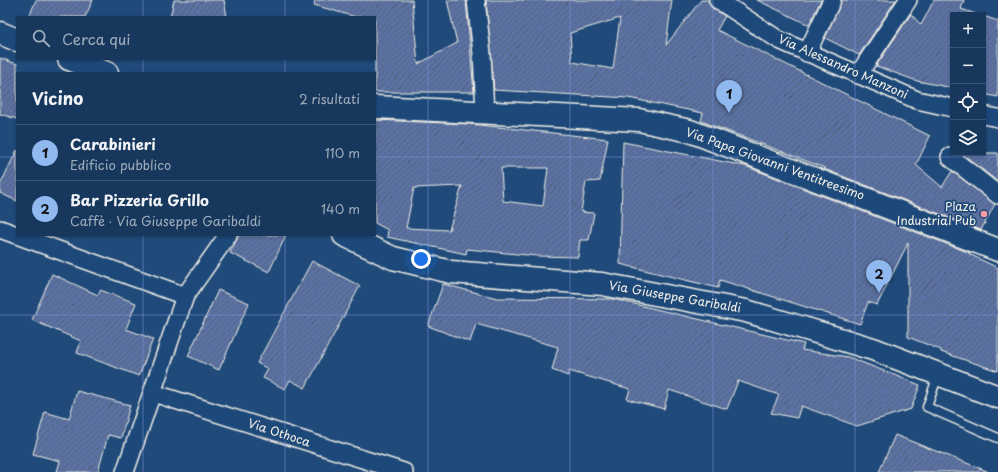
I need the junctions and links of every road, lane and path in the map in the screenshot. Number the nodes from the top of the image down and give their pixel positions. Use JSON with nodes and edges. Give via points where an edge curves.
{"nodes":[{"id":1,"x":476,"y":0,"type":"edge"},
{"id":2,"x":718,"y":0,"type":"edge"},
{"id":3,"x":832,"y":0,"type":"edge"},
{"id":4,"x":908,"y":0,"type":"edge"},
{"id":5,"x":0,"y":33,"type":"edge"},
{"id":6,"x":16,"y":40,"type":"edge"},
{"id":7,"x":807,"y":53,"type":"junction"},
{"id":8,"x":72,"y":60,"type":"edge"},
{"id":9,"x":104,"y":72,"type":"edge"},
{"id":10,"x":858,"y":75,"type":"junction"},
{"id":11,"x":376,"y":107,"type":"edge"},
{"id":12,"x":950,"y":107,"type":"edge"},
{"id":13,"x":485,"y":112,"type":"junction"},
{"id":14,"x":986,"y":116,"type":"edge"},
{"id":15,"x":998,"y":118,"type":"edge"},
{"id":16,"x":950,"y":157,"type":"dead end"},
{"id":17,"x":998,"y":195,"type":"edge"},
{"id":18,"x":0,"y":230,"type":"edge"},
{"id":19,"x":16,"y":236,"type":"edge"},
{"id":20,"x":17,"y":236,"type":"edge"},
{"id":21,"x":227,"y":236,"type":"edge"},
{"id":22,"x":346,"y":236,"type":"edge"},
{"id":23,"x":998,"y":250,"type":"edge"},
{"id":24,"x":185,"y":296,"type":"junction"},
{"id":25,"x":938,"y":375,"type":"junction"},
{"id":26,"x":154,"y":393,"type":"junction"},
{"id":27,"x":998,"y":397,"type":"edge"},
{"id":28,"x":998,"y":438,"type":"edge"},
{"id":29,"x":125,"y":472,"type":"edge"},
{"id":30,"x":404,"y":472,"type":"edge"}],
"edges":[{"from":1,"to":13,"type":"street"},
{"from":2,"to":7,"type":"street","name":"Via Alessandro Manzoni","via":[[779,40]]},
{"from":3,"to":7,"type":"street"},
{"from":4,"to":10,"type":"street"},
{"from":5,"to":6,"type":"main road"},
{"from":7,"to":10,"type":"street","name":"Via Alessandro Manzoni"},
{"from":8,"to":9,"type":"main road"},
{"from":10,"to":12,"type":"street","name":"Via Alessandro Manzoni","via":[[918,100]]},
{"from":11,"to":13,"type":"main road","name":"Via Papa Giovanni Ventitreesimo"},
{"from":13,"to":23,"type":"main road","name":"Via Papa Giovanni Ventitreesimo","via":[[639,120],[690,131]]},
{"from":14,"to":15,"type":"street"},
{"from":16,"to":17,"type":"street"},
{"from":18,"to":19,"type":"street"},
{"from":20,"to":24,"type":"street"},
{"from":21,"to":24,"type":"street"},
{"from":22,"to":25,"type":"main road","name":"Via Giuseppe Garibaldi","via":[[393,258],[451,272],[602,284],[746,311],[873,349]]},
{"from":24,"to":26,"type":"street"},
{"from":25,"to":27,"type":"main road","name":"Via Giuseppe Garibaldi"},
{"from":25,"to":28,"type":"lane","via":[[927,407]]},
{"from":26,"to":29,"type":"street"},
{"from":26,"to":30,"type":"street","name":"Via Othoca"}]}
